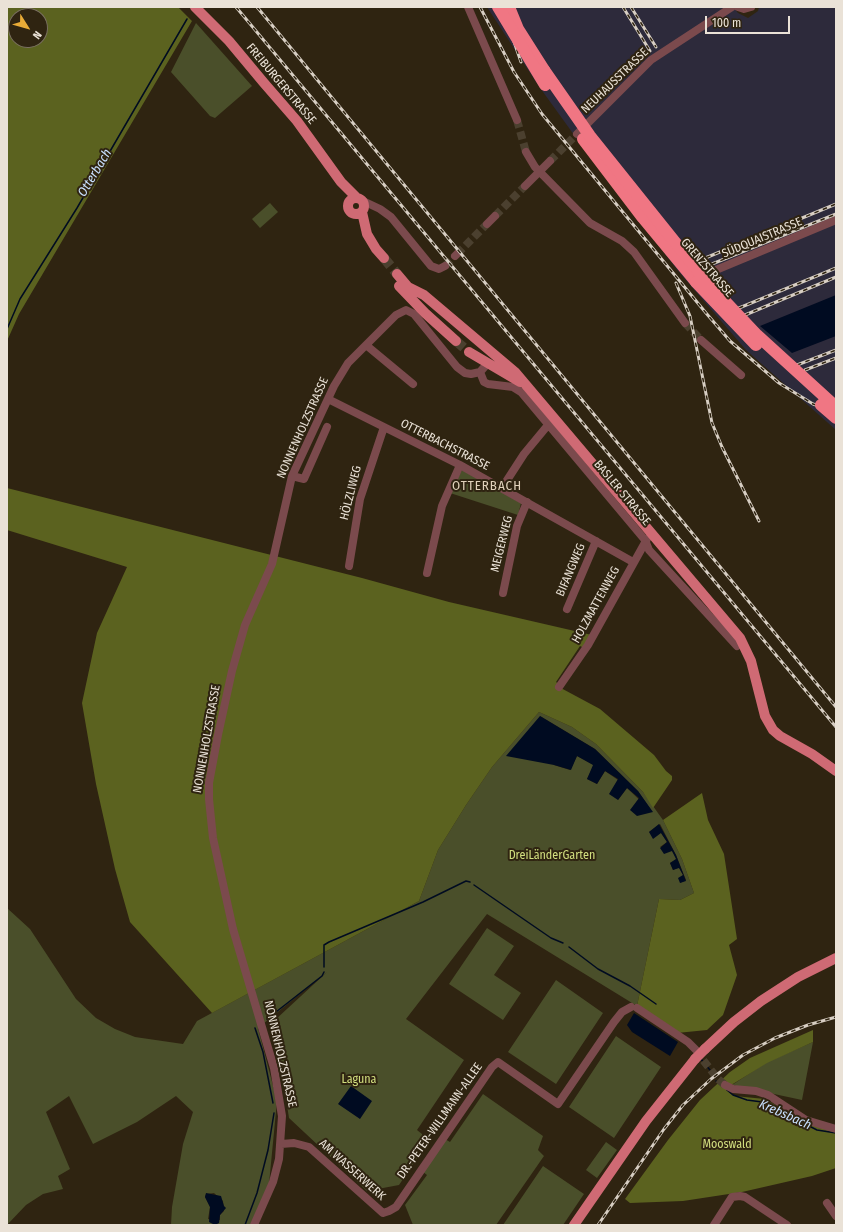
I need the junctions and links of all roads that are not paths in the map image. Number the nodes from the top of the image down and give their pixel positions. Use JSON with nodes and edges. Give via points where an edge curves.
{"nodes":[{"id":1,"x":195,"y":7,"type":"edge"},
{"id":2,"x":468,"y":7,"type":"edge"},
{"id":3,"x":491,"y":7,"type":"edge"},
{"id":4,"x":498,"y":7,"type":"edge"},
{"id":5,"x":505,"y":7,"type":"edge"},
{"id":6,"x":509,"y":7,"type":"edge"},
{"id":7,"x":732,"y":7,"type":"edge"},
{"id":8,"x":738,"y":7,"type":"edge"},
{"id":9,"x":751,"y":7,"type":"edge"},
{"id":10,"x":517,"y":33,"type":"junction"},
{"id":11,"x":518,"y":120,"type":"tunnel mouth"},
{"id":12,"x":580,"y":132,"type":"joint"},
{"id":13,"x":526,"y":152,"type":"tunnel mouth"},
{"id":14,"x":550,"y":160,"type":"tunnel mouth"},
{"id":15,"x":540,"y":171,"type":"junction"},
{"id":16,"x":525,"y":186,"type":"tunnel mouth"},
{"id":17,"x":358,"y":206,"type":"junction"},
{"id":18,"x":495,"y":216,"type":"tunnel mouth"},
{"id":19,"x":836,"y":220,"type":"edge"},
{"id":20,"x":487,"y":224,"type":"tunnel mouth"},
{"id":21,"x":382,"y":260,"type":"tunnel mouth"},
{"id":22,"x":445,"y":266,"type":"dead end"},
{"id":23,"x":395,"y":276,"type":"tunnel mouth"},
{"id":24,"x":698,"y":278,"type":"junction"},
{"id":25,"x":406,"y":289,"type":"junction"},
{"id":26,"x":685,"y":323,"type":"tunnel mouth"},
{"id":27,"x":701,"y":340,"type":"tunnel mouth"},
{"id":28,"x":456,"y":341,"type":"tunnel mouth"},
{"id":29,"x":366,"y":345,"type":"junction"},
{"id":30,"x":469,"y":352,"type":"tunnel mouth"},
{"id":31,"x":494,"y":354,"type":"junction"},
{"id":32,"x":487,"y":364,"type":"junction"},
{"id":33,"x":480,"y":372,"type":"junction"},
{"id":34,"x":741,"y":375,"type":"dead end"},
{"id":35,"x":413,"y":384,"type":"dead end"},
{"id":36,"x":526,"y":387,"type":"junction"},
{"id":37,"x":836,"y":398,"type":"edge"},
{"id":38,"x":328,"y":399,"type":"junction"},
{"id":39,"x":836,"y":407,"type":"edge"},
{"id":40,"x":836,"y":418,"type":"edge"},
{"id":41,"x":548,"y":425,"type":"junction"},
{"id":42,"x":327,"y":427,"type":"dead end"},
{"id":43,"x":384,"y":427,"type":"junction"},
{"id":44,"x":460,"y":465,"type":"junction"},
{"id":45,"x":292,"y":476,"type":"junction"},
{"id":46,"x":502,"y":488,"type":"junction"},
{"id":47,"x":527,"y":502,"type":"junction"},
{"id":48,"x":649,"y":537,"type":"junction"},
{"id":49,"x":596,"y":541,"type":"junction"},
{"id":50,"x":633,"y":562,"type":"junction"},
{"id":51,"x":349,"y":566,"type":"dead end"},
{"id":52,"x":427,"y":573,"type":"dead end"},
{"id":53,"x":503,"y":593,"type":"dead end"},
{"id":54,"x":567,"y":609,"type":"dead end"},
{"id":55,"x":737,"y":646,"type":"dead end"},
{"id":56,"x":559,"y":687,"type":"dead end"},
{"id":57,"x":836,"y":771,"type":"edge"},
{"id":58,"x":836,"y":958,"type":"edge"},
{"id":59,"x":699,"y":1053,"type":"junction"},
{"id":60,"x":725,"y":1085,"type":"tunnel mouth"},
{"id":61,"x":836,"y":1129,"type":"edge"},
{"id":62,"x":281,"y":1144,"type":"junction"},
{"id":63,"x":827,"y":1203,"type":"dead end"},
{"id":64,"x":383,"y":1214,"type":"joint"},
{"id":65,"x":836,"y":1216,"type":"edge"},
{"id":66,"x":254,"y":1225,"type":"edge"},
{"id":67,"x":574,"y":1225,"type":"edge"},
{"id":68,"x":714,"y":1225,"type":"edge"},
{"id":69,"x":787,"y":1225,"type":"edge"}],
"edges":[{"from":1,"to":17,"type":"main road","name":"FREIBURGERSTRASSE","via":[[229,41],[293,117]]},
{"from":2,"to":11,"type":"street"},
{"from":3,"to":10,"type":"highway","via":[[506,30]]},
{"from":4,"to":10,"type":"highway","bridge":true},
{"from":5,"to":10,"type":"highway"},
{"from":6,"to":10,"type":"highway"},
{"from":7,"to":12,"type":"street","name":"NEUHAUSSTRASSE","via":[[651,60]]},
{"from":8,"to":9,"type":"street"},
{"from":10,"to":39,"type":"highway","bridge":true,"via":[[590,136],[691,264],[757,335]]},
{"from":10,"to":40,"type":"highway","bridge":true,"via":[[534,69],[642,218],[734,324]]},
{"from":12,"to":24,"type":"street","name":"GRENZSTRASSE","via":[[598,151]]},
{"from":13,"to":15,"type":"street"},
{"from":14,"to":15,"type":"street"},
{"from":15,"to":16,"type":"street"},
{"from":15,"to":26,"type":"street","via":[[590,223],[622,241],[634,252]]},
{"from":17,"to":21,"type":"main road","name":"FREIBURGERSTRASSE","via":[[365,229]]},
{"from":17,"to":22,"type":"street","via":[[376,207],[395,221],[431,266],[439,269]]},
{"from":18,"to":20,"type":"street"},
{"from":19,"to":24,"type":"street","name":"SÜDQUAISTRASSE"},
{"from":23,"to":25,"type":"main road"},
{"from":24,"to":37,"type":"street","name":"GRENZSTRASSE","via":[[761,346],[799,380]]},
{"from":25,"to":28,"type":"main road","via":[[425,313]]},
{"from":25,"to":31,"type":"main road","via":[[422,294]]},
{"from":27,"to":34,"type":"street"},
{"from":29,"to":33,"type":"street","name":"NONNENHOLZSTRASSE","via":[[396,315],[408,310],[460,370],[471,374]]},
{"from":29,"to":35,"type":"street"},
{"from":29,"to":38,"type":"street","name":"NONNENHOLZSTRASSE","via":[[343,369]]},
{"from":30,"to":32,"type":"main road"},
{"from":31,"to":32,"type":"main road"},
{"from":31,"to":36,"type":"main road","via":[[512,369]]},
{"from":32,"to":33,"type":"street"},
{"from":32,"to":36,"type":"main road"},
{"from":33,"to":41,"type":"street","name":"BASLER STRASSE","via":[[484,382],[488,384],[516,388]]},
{"from":36,"to":48,"type":"main road"},
{"from":38,"to":43,"type":"street","name":"OTTERBACHSTRASSE"},
{"from":38,"to":45,"type":"street","name":"NONNENHOLZSTRASSE"},
{"from":41,"to":46,"type":"street","via":[[524,454]]},
{"from":41,"to":48,"type":"street","name":"BASLER STRASSE"},
{"from":42,"to":45,"type":"street","name":"NONNENHOLZSTRASSE","via":[[304,480]]},
{"from":43,"to":44,"type":"street","name":"OTTERBACHSTRASSE"},
{"from":43,"to":51,"type":"street","name":"HÖLZLIWEG","via":[[360,499]]},
{"from":44,"to":46,"type":"street","name":"OTTERBACHSTRASSE"},
{"from":44,"to":52,"type":"street","via":[[442,506]]},
{"from":45,"to":62,"type":"street","name":"NONNENHOLZSTRASSE","via":[[272,564],[245,625],[232,671],[208,799],[213,838],[233,929],[279,1091],[282,1116]]},
{"from":46,"to":47,"type":"street","name":"OTTERBACHSTRASSE"},
{"from":47,"to":49,"type":"street","name":"OTTERBACHSTRASSE"},
{"from":47,"to":53,"type":"street","name":"MEIGERWEG","via":[[517,526]]},
{"from":48,"to":50,"type":"street","name":"HOLZMATTENWEG"},
{"from":48,"to":55,"type":"street","name":"BASLER STRASSE","via":[[649,550]]},
{"from":48,"to":57,"type":"main road","via":[[740,638],[751,661],[765,716],[773,730]]},
{"from":49,"to":50,"type":"street","name":"OTTERBACHSTRASSE"},
{"from":49,"to":54,"type":"street","name":"BIFANGWEG"},
{"from":50,"to":56,"type":"street","name":"HOLZMATTENWEG","via":[[588,645]]},
{"from":58,"to":59,"type":"main road","via":[[798,977],[761,1001]]},
{"from":59,"to":64,"type":"street","name":"DR.-PETER-WILLMANN-ALLEE","via":[[688,1042],[634,1008],[622,1012],[614,1022],[558,1104],[498,1062],[492,1067],[396,1207]]},
{"from":59,"to":67,"type":"main road","via":[[646,1121]]},
{"from":60,"to":61,"type":"street","via":[[768,1095],[806,1120]]},
{"from":62,"to":64,"type":"street","name":"AM WASSERWERK","via":[[294,1143],[310,1147]]},
{"from":62,"to":66,"type":"street","name":"NONNENHOLZSTRASSE","via":[[273,1182]]},
{"from":63,"to":65,"type":"street"},
{"from":68,"to":69,"type":"street","via":[[732,1197],[745,1197]]}]}
